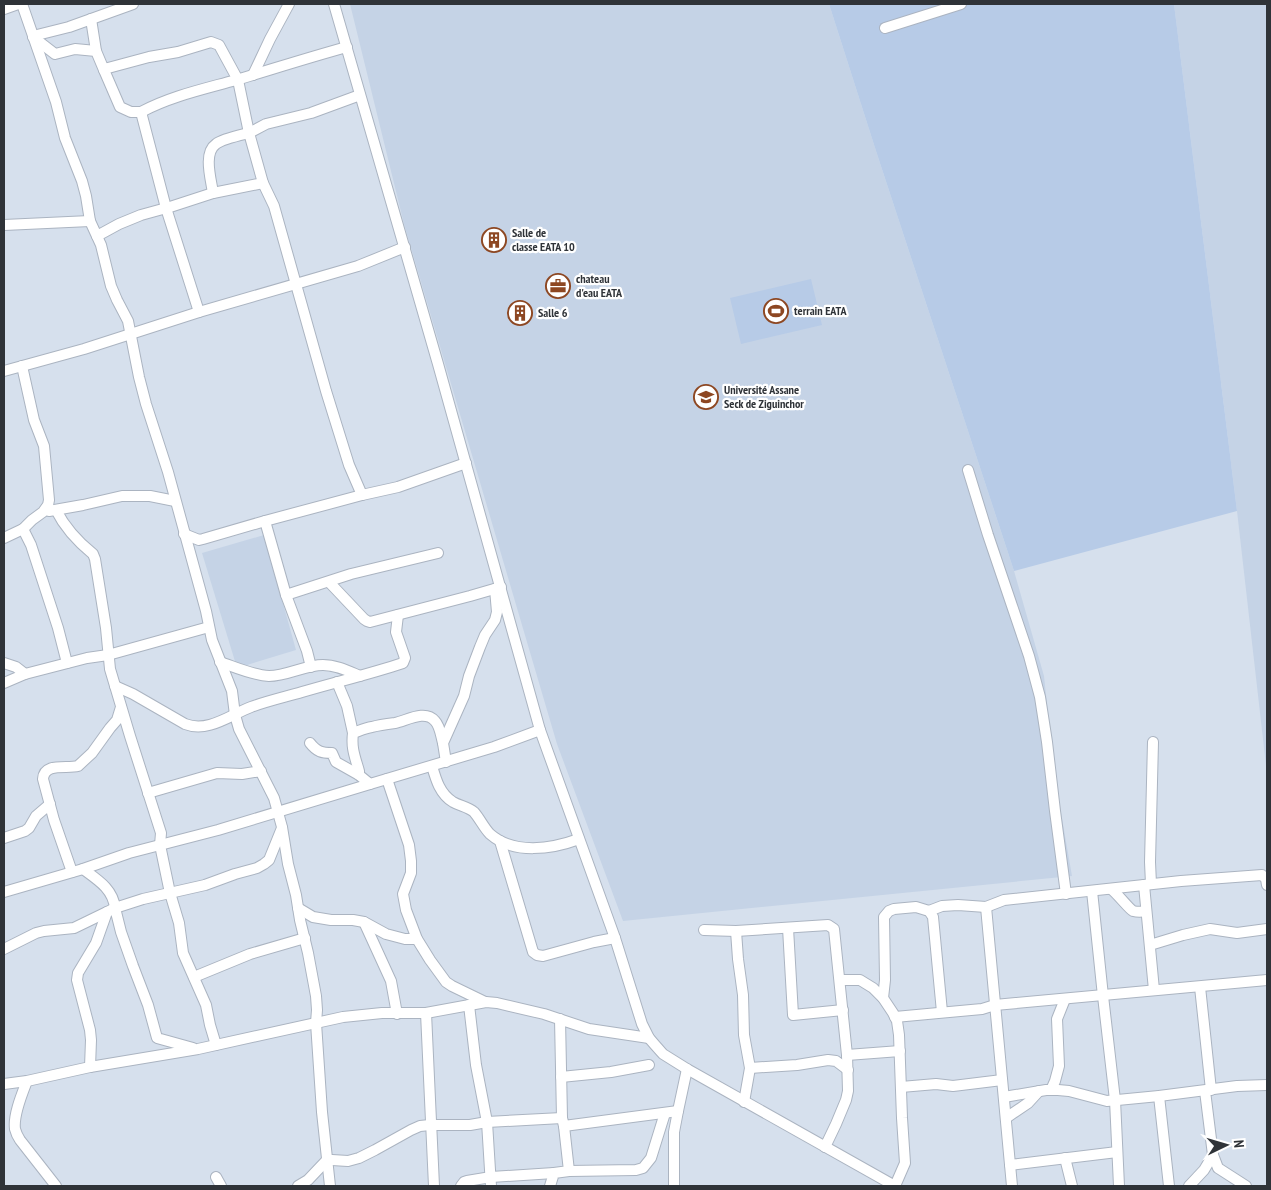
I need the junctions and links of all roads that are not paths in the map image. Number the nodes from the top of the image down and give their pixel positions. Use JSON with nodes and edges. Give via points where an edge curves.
{"nodes":[{"id":1,"x":18,"y":4,"type":"edge"},
{"id":2,"x":22,"y":4,"type":"edge"},
{"id":3,"x":133,"y":4,"type":"edge"},
{"id":4,"x":289,"y":4,"type":"edge"},
{"id":5,"x":334,"y":4,"type":"edge"},
{"id":6,"x":961,"y":4,"type":"edge"},
{"id":7,"x":948,"y":6,"type":"edge"},
{"id":8,"x":4,"y":9,"type":"edge"},
{"id":9,"x":91,"y":19,"type":"junction"},
{"id":10,"x":885,"y":28,"type":"dead end"},
{"id":11,"x":33,"y":36,"type":"junction"},
{"id":12,"x":347,"y":47,"type":"junction"},
{"id":13,"x":96,"y":51,"type":"junction"},
{"id":14,"x":104,"y":70,"type":"junction"},
{"id":15,"x":254,"y":75,"type":"junction"},
{"id":16,"x":238,"y":80,"type":"junction"},
{"id":17,"x":360,"y":95,"type":"junction"},
{"id":18,"x":141,"y":112,"type":"junction"},
{"id":19,"x":249,"y":132,"type":"junction"},
{"id":20,"x":263,"y":184,"type":"junction"},
{"id":21,"x":213,"y":192,"type":"junction"},
{"id":22,"x":166,"y":208,"type":"junction"},
{"id":23,"x":90,"y":221,"type":"junction"},
{"id":24,"x":4,"y":225,"type":"edge"},
{"id":25,"x":97,"y":236,"type":"junction"},
{"id":26,"x":405,"y":247,"type":"junction"},
{"id":27,"x":296,"y":284,"type":"junction"},
{"id":28,"x":198,"y":312,"type":"junction"},
{"id":29,"x":130,"y":334,"type":"junction"},
{"id":30,"x":22,"y":366,"type":"junction"},
{"id":31,"x":4,"y":372,"type":"edge"},
{"id":32,"x":466,"y":463,"type":"junction"},
{"id":33,"x":968,"y":470,"type":"dead end"},
{"id":34,"x":362,"y":495,"type":"junction"},
{"id":35,"x":175,"y":501,"type":"junction"},
{"id":36,"x":56,"y":510,"type":"junction"},
{"id":37,"x":44,"y":512,"type":"junction"},
{"id":38,"x":265,"y":521,"type":"junction"},
{"id":39,"x":23,"y":529,"type":"junction"},
{"id":40,"x":184,"y":534,"type":"junction"},
{"id":41,"x":4,"y":538,"type":"edge"},
{"id":42,"x":438,"y":553,"type":"dead end"},
{"id":43,"x":329,"y":582,"type":"junction"},
{"id":44,"x":498,"y":588,"type":"junction"},
{"id":45,"x":286,"y":595,"type":"junction"},
{"id":46,"x":398,"y":615,"type":"junction"},
{"id":47,"x":209,"y":627,"type":"junction"},
{"id":48,"x":108,"y":655,"type":"junction"},
{"id":49,"x":220,"y":662,"type":"junction"},
{"id":50,"x":4,"y":663,"type":"edge"},
{"id":51,"x":67,"y":663,"type":"junction"},
{"id":52,"x":311,"y":667,"type":"junction"},
{"id":53,"x":25,"y":674,"type":"junction"},
{"id":54,"x":360,"y":676,"type":"junction"},
{"id":55,"x":337,"y":682,"type":"junction"},
{"id":56,"x":4,"y":683,"type":"edge"},
{"id":57,"x":115,"y":686,"type":"junction"},
{"id":58,"x":231,"y":687,"type":"junction"},
{"id":59,"x":121,"y":706,"type":"junction"},
{"id":60,"x":249,"y":708,"type":"junction"},
{"id":61,"x":235,"y":715,"type":"junction"},
{"id":62,"x":540,"y":730,"type":"junction"},
{"id":63,"x":354,"y":733,"type":"junction"},
{"id":64,"x":443,"y":742,"type":"junction"},
{"id":65,"x":1153,"y":742,"type":"dead end"},
{"id":66,"x":310,"y":743,"type":"dead end"},
{"id":67,"x":446,"y":762,"type":"junction"},
{"id":68,"x":432,"y":766,"type":"junction"},
{"id":69,"x":261,"y":771,"type":"junction"},
{"id":70,"x":359,"y":775,"type":"junction"},
{"id":71,"x":387,"y":779,"type":"junction"},
{"id":72,"x":370,"y":784,"type":"junction"},
{"id":73,"x":148,"y":793,"type":"junction"},
{"id":74,"x":50,"y":804,"type":"junction"},
{"id":75,"x":278,"y":812,"type":"junction"},
{"id":76,"x":282,"y":827,"type":"junction"},
{"id":77,"x":4,"y":838,"type":"edge"},
{"id":78,"x":579,"y":840,"type":"junction"},
{"id":79,"x":500,"y":841,"type":"junction"},
{"id":80,"x":160,"y":845,"type":"junction"},
{"id":81,"x":83,"y":869,"type":"junction"},
{"id":82,"x":72,"y":872,"type":"junction"},
{"id":83,"x":1148,"y":884,"type":"junction"},
{"id":84,"x":1267,"y":885,"type":"edge"},
{"id":85,"x":1111,"y":889,"type":"junction"},
{"id":86,"x":1092,"y":891,"type":"junction"},
{"id":87,"x":4,"y":892,"type":"edge"},
{"id":88,"x":170,"y":893,"type":"junction"},
{"id":89,"x":1066,"y":894,"type":"junction"},
{"id":90,"x":986,"y":907,"type":"junction"},
{"id":91,"x":298,"y":908,"type":"junction"},
{"id":92,"x":111,"y":910,"type":"junction"},
{"id":93,"x":1146,"y":911,"type":"junction"},
{"id":94,"x":929,"y":912,"type":"junction"},
{"id":95,"x":364,"y":922,"type":"junction"},
{"id":96,"x":788,"y":928,"type":"junction"},
{"id":97,"x":1267,"y":928,"type":"edge"},
{"id":98,"x":704,"y":930,"type":"dead end"},
{"id":99,"x":736,"y":931,"type":"junction"},
{"id":100,"x":305,"y":938,"type":"junction"},
{"id":101,"x":614,"y":938,"type":"junction"},
{"id":102,"x":416,"y":939,"type":"junction"},
{"id":103,"x":1150,"y":945,"type":"junction"},
{"id":104,"x":4,"y":949,"type":"edge"},
{"id":105,"x":194,"y":977,"type":"junction"},
{"id":106,"x":840,"y":980,"type":"junction"},
{"id":107,"x":1267,"y":980,"type":"edge"},
{"id":108,"x":1200,"y":987,"type":"junction"},
{"id":109,"x":1154,"y":990,"type":"junction"},
{"id":110,"x":1103,"y":996,"type":"junction"},
{"id":111,"x":883,"y":998,"type":"junction"},
{"id":112,"x":1065,"y":999,"type":"junction"},
{"id":113,"x":486,"y":1002,"type":"junction"},
{"id":114,"x":469,"y":1005,"type":"junction"},
{"id":115,"x":995,"y":1005,"type":"junction"},
{"id":116,"x":842,"y":1010,"type":"junction"},
{"id":117,"x":942,"y":1012,"type":"junction"},
{"id":118,"x":426,"y":1013,"type":"junction"},
{"id":119,"x":397,"y":1014,"type":"junction"},
{"id":120,"x":895,"y":1017,"type":"junction"},
{"id":121,"x":560,"y":1019,"type":"junction"},
{"id":122,"x":316,"y":1023,"type":"junction"},
{"id":123,"x":649,"y":1038,"type":"junction"},
{"id":124,"x":216,"y":1045,"type":"junction"},
{"id":125,"x":198,"y":1049,"type":"junction"},
{"id":126,"x":900,"y":1051,"type":"junction"},
{"id":127,"x":847,"y":1055,"type":"junction"},
{"id":128,"x":649,"y":1065,"type":"dead end"},
{"id":129,"x":90,"y":1067,"type":"junction"},
{"id":130,"x":750,"y":1068,"type":"junction"},
{"id":131,"x":687,"y":1070,"type":"junction"},
{"id":132,"x":848,"y":1070,"type":"junction"},
{"id":133,"x":561,"y":1077,"type":"junction"},
{"id":134,"x":1002,"y":1080,"type":"junction"},
{"id":135,"x":5,"y":1081,"type":"edge"},
{"id":136,"x":27,"y":1081,"type":"junction"},
{"id":137,"x":1267,"y":1085,"type":"edge"},
{"id":138,"x":901,"y":1087,"type":"junction"},
{"id":139,"x":1051,"y":1090,"type":"junction"},
{"id":140,"x":1208,"y":1090,"type":"junction"},
{"id":141,"x":1039,"y":1091,"type":"junction"},
{"id":142,"x":1004,"y":1096,"type":"junction"},
{"id":143,"x":1159,"y":1096,"type":"junction"},
{"id":144,"x":1115,"y":1100,"type":"junction"},
{"id":145,"x":744,"y":1102,"type":"junction"},
{"id":146,"x":678,"y":1111,"type":"junction"},
{"id":147,"x":665,"y":1113,"type":"junction"},
{"id":148,"x":1006,"y":1118,"type":"junction"},
{"id":149,"x":487,"y":1122,"type":"junction"},
{"id":150,"x":563,"y":1122,"type":"junction"},
{"id":151,"x":430,"y":1125,"type":"junction"},
{"id":152,"x":825,"y":1147,"type":"junction"},
{"id":153,"x":1117,"y":1152,"type":"junction"},
{"id":154,"x":1213,"y":1155,"type":"junction"},
{"id":155,"x":1065,"y":1158,"type":"junction"},
{"id":156,"x":327,"y":1160,"type":"junction"},
{"id":157,"x":1010,"y":1165,"type":"junction"},
{"id":158,"x":1218,"y":1168,"type":"junction"},
{"id":159,"x":1204,"y":1170,"type":"junction"},
{"id":160,"x":569,"y":1171,"type":"junction"},
{"id":161,"x":554,"y":1173,"type":"junction"},
{"id":162,"x":491,"y":1182,"type":"edge"},
{"id":163,"x":56,"y":1186,"type":"edge"},
{"id":164,"x":298,"y":1186,"type":"edge"},
{"id":165,"x":330,"y":1186,"type":"edge"},
{"id":166,"x":434,"y":1186,"type":"edge"},
{"id":167,"x":461,"y":1186,"type":"edge"},
{"id":168,"x":550,"y":1186,"type":"edge"},
{"id":169,"x":674,"y":1186,"type":"edge"},
{"id":170,"x":895,"y":1186,"type":"edge"},
{"id":171,"x":1012,"y":1186,"type":"edge"},
{"id":172,"x":1072,"y":1186,"type":"edge"},
{"id":173,"x":1118,"y":1186,"type":"edge"},
{"id":174,"x":1169,"y":1186,"type":"edge"},
{"id":175,"x":1189,"y":1186,"type":"edge"},
{"id":176,"x":1246,"y":1186,"type":"edge"}],
"edges":[{"from":1,"to":8,"type":"street"},
{"from":2,"to":11,"type":"street"},
{"from":3,"to":9,"type":"street"},
{"from":4,"to":15,"type":"street"},
{"from":5,"to":12,"type":"street"},
{"from":6,"to":7,"type":"street"},
{"from":7,"to":10,"type":"street"},
{"from":9,"to":11,"type":"street"},
{"from":9,"to":13,"type":"street"},
{"from":11,"to":13,"type":"street","via":[[55,54],[75,49]]},
{"from":11,"to":23,"type":"street","via":[[82,181]]},
{"from":12,"to":15,"type":"street"},
{"from":12,"to":17,"type":"street"},
{"from":13,"to":14,"type":"street"},
{"from":14,"to":16,"type":"street","via":[[213,42],[219,44]]},
{"from":14,"to":18,"type":"street","via":[[120,107]]},
{"from":15,"to":16,"type":"street"},
{"from":16,"to":18,"type":"street","via":[[164,100]]},
{"from":16,"to":19,"type":"street"},
{"from":17,"to":19,"type":"street"},
{"from":17,"to":26,"type":"street"},
{"from":18,"to":22,"type":"street"},
{"from":19,"to":20,"type":"street"},
{"from":19,"to":21,"type":"street","via":[[216,143],[212,148],[208,159]]},
{"from":20,"to":21,"type":"street"},
{"from":20,"to":27,"type":"street","via":[[274,206]]},
{"from":21,"to":22,"type":"street"},
{"from":22,"to":25,"type":"street","via":[[119,224]]},
{"from":22,"to":28,"type":"street"},
{"from":23,"to":24,"type":"street"},
{"from":23,"to":25,"type":"street"},
{"from":25,"to":29,"type":"street","via":[[111,286],[128,322]]},
{"from":26,"to":27,"type":"street","via":[[358,266]]},
{"from":26,"to":32,"type":"street"},
{"from":27,"to":28,"type":"street"},
{"from":27,"to":34,"type":"street","via":[[349,465]]},
{"from":28,"to":29,"type":"street"},
{"from":29,"to":30,"type":"street"},
{"from":29,"to":35,"type":"street","via":[[148,412]]},
{"from":30,"to":31,"type":"street"},
{"from":30,"to":37,"type":"street","via":[[46,455],[49,500]]},
{"from":32,"to":34,"type":"street","via":[[398,487]]},
{"from":32,"to":44,"type":"street"},
{"from":33,"to":89,"type":"street","via":[[1040,697]]},
{"from":34,"to":38,"type":"street"},
{"from":35,"to":36,"type":"street","via":[[150,496],[122,496]]},
{"from":35,"to":40,"type":"street"},
{"from":36,"to":37,"type":"street"},
{"from":36,"to":48,"type":"street","via":[[70,533],[95,559]]},
{"from":37,"to":39,"type":"street"},
{"from":38,"to":40,"type":"street","via":[[199,540]]},
{"from":38,"to":45,"type":"street"},
{"from":39,"to":41,"type":"street"},
{"from":39,"to":51,"type":"street","via":[[31,545]]},
{"from":40,"to":47,"type":"street"},
{"from":42,"to":43,"type":"street"},
{"from":43,"to":45,"type":"street"},
{"from":43,"to":46,"type":"street","via":[[367,622]]},
{"from":44,"to":46,"type":"street"},
{"from":44,"to":62,"type":"street"},
{"from":44,"to":64,"type":"street","via":[[495,620],[485,635],[464,696]]},
{"from":45,"to":52,"type":"street"},
{"from":46,"to":54,"type":"street","via":[[396,632],[406,658],[403,664]]},
{"from":47,"to":48,"type":"street"},
{"from":47,"to":49,"type":"street"},
{"from":48,"to":51,"type":"street"},
{"from":48,"to":57,"type":"street"},
{"from":49,"to":52,"type":"street","via":[[271,676]]},
{"from":49,"to":58,"type":"street"},
{"from":50,"to":53,"type":"street"},
{"from":51,"to":53,"type":"street"},
{"from":52,"to":54,"type":"street","via":[[334,666]]},
{"from":53,"to":56,"type":"street"},
{"from":54,"to":55,"type":"street"},
{"from":55,"to":60,"type":"street"},
{"from":55,"to":63,"type":"street"},
{"from":57,"to":59,"type":"street"},
{"from":57,"to":61,"type":"street","via":[[193,727]]},
{"from":58,"to":60,"type":"street"},
{"from":58,"to":61,"type":"street"},
{"from":59,"to":73,"type":"street"},
{"from":59,"to":74,"type":"street","via":[[117,720],[78,766],[44,772]]},
{"from":60,"to":61,"type":"street"},
{"from":61,"to":69,"type":"street"},
{"from":62,"to":67,"type":"street"},
{"from":62,"to":78,"type":"street"},
{"from":63,"to":64,"type":"street","via":[[425,716],[436,722]]},
{"from":63,"to":70,"type":"street","via":[[352,747]]},
{"from":64,"to":67,"type":"street"},
{"from":65,"to":83,"type":"street"},
{"from":66,"to":70,"type":"street","via":[[322,753],[332,752],[336,762]]},
{"from":67,"to":68,"type":"street"},
{"from":68,"to":71,"type":"street"},
{"from":68,"to":79,"type":"street","via":[[443,793],[473,812],[488,832]]},
{"from":69,"to":73,"type":"street","via":[[217,773]]},
{"from":69,"to":75,"type":"street"},
{"from":70,"to":72,"type":"street"},
{"from":71,"to":72,"type":"street"},
{"from":71,"to":102,"type":"street","via":[[412,861],[403,894]]},
{"from":72,"to":75,"type":"street"},
{"from":73,"to":80,"type":"street","via":[[160,832]]},
{"from":74,"to":77,"type":"street","via":[[25,831]]},
{"from":74,"to":82,"type":"street"},
{"from":75,"to":76,"type":"street"},
{"from":75,"to":80,"type":"street"},
{"from":76,"to":88,"type":"street","via":[[269,860],[264,864],[205,885]]},
{"from":76,"to":91,"type":"street"},
{"from":78,"to":79,"type":"street","via":[[543,848],[515,846]]},
{"from":78,"to":101,"type":"street"},
{"from":79,"to":101,"type":"street","via":[[533,952],[537,956]]},
{"from":80,"to":81,"type":"street"},
{"from":80,"to":88,"type":"street"},
{"from":81,"to":82,"type":"street"},
{"from":81,"to":92,"type":"street","via":[[110,893],[114,900]]},
{"from":82,"to":87,"type":"street"},
{"from":83,"to":84,"type":"street","via":[[1259,874],[1265,876]]},
{"from":83,"to":85,"type":"street"},
{"from":83,"to":93,"type":"street"},
{"from":85,"to":86,"type":"street"},
{"from":85,"to":93,"type":"street","via":[[1132,910]]},
{"from":86,"to":89,"type":"street"},
{"from":86,"to":110,"type":"street"},
{"from":88,"to":92,"type":"street"},
{"from":88,"to":105,"type":"street","via":[[183,953]]},
{"from":89,"to":90,"type":"street","via":[[1004,900]]},
{"from":90,"to":94,"type":"street","via":[[942,906]]},
{"from":90,"to":115,"type":"street"},
{"from":91,"to":95,"type":"street","via":[[313,917]]},
{"from":91,"to":100,"type":"street"},
{"from":92,"to":104,"type":"street","via":[[74,928],[36,933]]},
{"from":92,"to":125,"type":"street","via":[[148,1005],[157,1038]]},
{"from":92,"to":129,"type":"street","via":[[77,980],[90,1030]]},
{"from":93,"to":103,"type":"street"},
{"from":94,"to":111,"type":"street","via":[[916,907],[894,909],[884,917]]},
{"from":94,"to":117,"type":"street","via":[[933,917]]},
{"from":95,"to":102,"type":"street","via":[[386,934]]},
{"from":95,"to":119,"type":"street","via":[[391,981]]},
{"from":96,"to":99,"type":"street"},
{"from":96,"to":106,"type":"street","via":[[828,925],[834,929]]},
{"from":96,"to":116,"type":"street","via":[[793,1015]]},
{"from":97,"to":103,"type":"street","via":[[1237,933],[1210,930]]},
{"from":98,"to":99,"type":"street"},
{"from":99,"to":130,"type":"street","via":[[744,1035]]},
{"from":100,"to":105,"type":"street","via":[[250,954]]},
{"from":100,"to":122,"type":"street","via":[[316,996]]},
{"from":101,"to":123,"type":"street"},
{"from":102,"to":113,"type":"street","via":[[446,982]]},
{"from":103,"to":109,"type":"street"},
{"from":105,"to":124,"type":"street","via":[[206,1005]]},
{"from":106,"to":111,"type":"street","via":[[860,980]]},
{"from":106,"to":116,"type":"street"},
{"from":107,"to":108,"type":"street"},
{"from":108,"to":109,"type":"street"},
{"from":108,"to":140,"type":"street"},
{"from":109,"to":110,"type":"street"},
{"from":110,"to":112,"type":"street"},
{"from":110,"to":144,"type":"street"},
{"from":111,"to":120,"type":"street"},
{"from":112,"to":115,"type":"street"},
{"from":112,"to":139,"type":"street","via":[[1057,1019],[1059,1066]]},
{"from":113,"to":114,"type":"street"},
{"from":113,"to":121,"type":"street"},
{"from":114,"to":118,"type":"street"},
{"from":114,"to":149,"type":"street"},
{"from":115,"to":117,"type":"street"},
{"from":115,"to":134,"type":"street"},
{"from":116,"to":127,"type":"street"},
{"from":117,"to":120,"type":"street"},
{"from":118,"to":119,"type":"street"},
{"from":118,"to":151,"type":"street"},
{"from":119,"to":122,"type":"street","via":[[343,1017]]},
{"from":120,"to":126,"type":"street"},
{"from":121,"to":123,"type":"street","via":[[589,1029]]},
{"from":121,"to":133,"type":"street"},
{"from":122,"to":124,"type":"street"},
{"from":122,"to":156,"type":"street"},
{"from":123,"to":131,"type":"street","via":[[663,1054]]},
{"from":124,"to":125,"type":"street"},
{"from":125,"to":129,"type":"street"},
{"from":126,"to":127,"type":"street"},
{"from":126,"to":138,"type":"street"},
{"from":127,"to":132,"type":"street"},
{"from":128,"to":133,"type":"street"},
{"from":129,"to":136,"type":"street"},
{"from":130,"to":132,"type":"street","via":[[797,1066],[828,1060],[836,1061]]},
{"from":130,"to":145,"type":"street"},
{"from":131,"to":145,"type":"street"},
{"from":131,"to":146,"type":"street"},
{"from":132,"to":152,"type":"street","via":[[846,1100]]},
{"from":133,"to":150,"type":"street"},
{"from":134,"to":138,"type":"street","via":[[953,1086]]},
{"from":134,"to":142,"type":"street"},
{"from":135,"to":136,"type":"street"},
{"from":136,"to":163,"type":"street","via":[[19,1105],[16,1132]]},
{"from":137,"to":140,"type":"street"},
{"from":138,"to":170,"type":"street","via":[[905,1163]]},
{"from":139,"to":141,"type":"street"},
{"from":139,"to":144,"type":"street"},
{"from":140,"to":143,"type":"street"},
{"from":140,"to":154,"type":"street"},
{"from":141,"to":142,"type":"street"},
{"from":141,"to":148,"type":"street"},
{"from":142,"to":148,"type":"street"},
{"from":143,"to":144,"type":"street"},
{"from":143,"to":174,"type":"street"},
{"from":144,"to":153,"type":"street"},
{"from":145,"to":152,"type":"street"},
{"from":146,"to":147,"type":"street"},
{"from":146,"to":169,"type":"street","via":[[674,1132]]},
{"from":147,"to":150,"type":"street"},
{"from":147,"to":160,"type":"street","via":[[651,1158],[643,1168]]},
{"from":148,"to":157,"type":"street"},
{"from":149,"to":150,"type":"street"},
{"from":149,"to":151,"type":"street"},
{"from":149,"to":162,"type":"street"},
{"from":150,"to":160,"type":"street"},
{"from":151,"to":156,"type":"street","via":[[411,1130],[359,1158]]},
{"from":151,"to":166,"type":"street"},
{"from":152,"to":170,"type":"street"},
{"from":153,"to":155,"type":"street"},
{"from":153,"to":173,"type":"street"},
{"from":154,"to":158,"type":"street"},
{"from":154,"to":159,"type":"street"},
{"from":155,"to":157,"type":"street"},
{"from":155,"to":172,"type":"street"},
{"from":156,"to":164,"type":"street"},
{"from":156,"to":165,"type":"street"},
{"from":157,"to":171,"type":"street"},
{"from":158,"to":159,"type":"street"},
{"from":158,"to":176,"type":"street"},
{"from":159,"to":175,"type":"street"},
{"from":160,"to":161,"type":"street"},
{"from":161,"to":162,"type":"street"},
{"from":161,"to":168,"type":"street"},
{"from":162,"to":167,"type":"street","via":[[467,1181]]}]}
